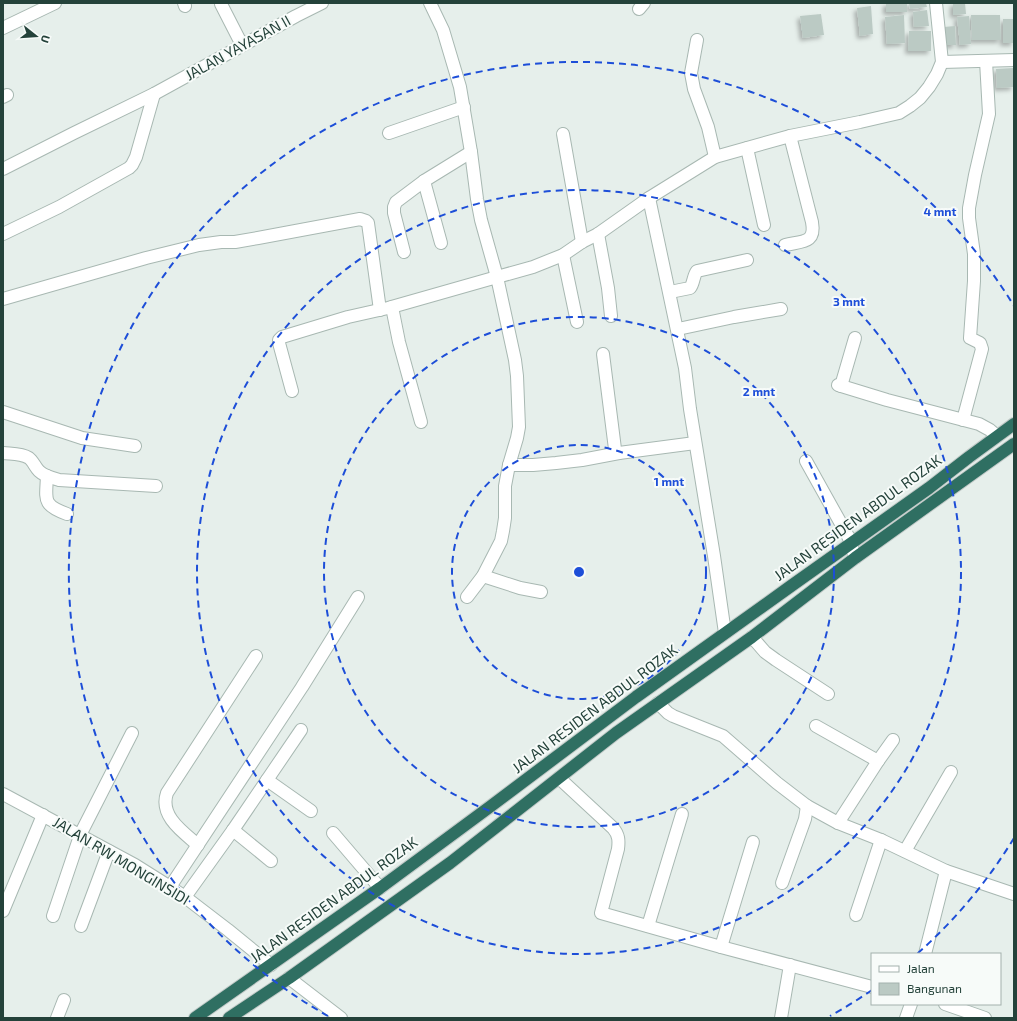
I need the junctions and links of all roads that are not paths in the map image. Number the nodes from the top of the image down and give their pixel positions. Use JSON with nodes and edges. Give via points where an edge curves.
{"nodes":[{"id":1,"x":55,"y":3,"type":"edge"},
{"id":2,"x":322,"y":3,"type":"edge"},
{"id":3,"x":430,"y":3,"type":"edge"},
{"id":4,"x":936,"y":3,"type":"edge"},
{"id":5,"x":221,"y":4,"type":"edge"},
{"id":6,"x":3,"y":28,"type":"edge"},
{"id":7,"x":697,"y":40,"type":"dead end"},
{"id":8,"x":242,"y":45,"type":"junction"},
{"id":9,"x":1014,"y":60,"type":"edge"},
{"id":10,"x":986,"y":61,"type":"junction"},
{"id":11,"x":942,"y":62,"type":"junction"},
{"id":12,"x":154,"y":94,"type":"junction"},
{"id":13,"x":464,"y":107,"type":"junction"},
{"id":14,"x":389,"y":133,"type":"dead end"},
{"id":15,"x":563,"y":134,"type":"dead end"},
{"id":16,"x":790,"y":136,"type":"junction"},
{"id":17,"x":747,"y":148,"type":"junction"},
{"id":18,"x":471,"y":152,"type":"junction"},
{"id":19,"x":715,"y":157,"type":"junction"},
{"id":20,"x":3,"y":169,"type":"edge"},
{"id":21,"x":424,"y":181,"type":"junction"},
{"id":22,"x":650,"y":198,"type":"junction"},
{"id":23,"x":764,"y":225,"type":"dead end"},
{"id":24,"x":3,"y":234,"type":"edge"},
{"id":25,"x":598,"y":234,"type":"junction"},
{"id":26,"x":582,"y":242,"type":"junction"},
{"id":27,"x":440,"y":243,"type":"dead end"},
{"id":28,"x":785,"y":245,"type":"dead end"},
{"id":29,"x":404,"y":252,"type":"dead end"},
{"id":30,"x":563,"y":255,"type":"junction"},
{"id":31,"x":747,"y":260,"type":"dead end"},
{"id":32,"x":497,"y":277,"type":"junction"},
{"id":33,"x":670,"y":292,"type":"junction"},
{"id":34,"x":3,"y":299,"type":"edge"},
{"id":35,"x":386,"y":308,"type":"junction"},
{"id":36,"x":781,"y":309,"type":"dead end"},
{"id":37,"x":611,"y":316,"type":"dead end"},
{"id":38,"x":577,"y":322,"type":"dead end"},
{"id":39,"x":678,"y":329,"type":"junction"},
{"id":40,"x":855,"y":338,"type":"dead end"},
{"id":41,"x":603,"y":354,"type":"dead end"},
{"id":42,"x":292,"y":391,"type":"dead end"},
{"id":43,"x":3,"y":412,"type":"edge"},
{"id":44,"x":963,"y":420,"type":"junction"},
{"id":45,"x":421,"y":422,"type":"dead end"},
{"id":46,"x":1014,"y":424,"type":"edge"},
{"id":47,"x":997,"y":436,"type":"junction"},
{"id":48,"x":696,"y":443,"type":"junction"},
{"id":49,"x":1014,"y":444,"type":"edge"},
{"id":50,"x":135,"y":446,"type":"dead end"},
{"id":51,"x":619,"y":453,"type":"junction"},
{"id":52,"x":3,"y":454,"type":"edge"},
{"id":53,"x":806,"y":461,"type":"dead end"},
{"id":54,"x":509,"y":464,"type":"junction"},
{"id":55,"x":47,"y":476,"type":"junction"},
{"id":56,"x":156,"y":486,"type":"dead end"},
{"id":57,"x":67,"y":514,"type":"dead end"},
{"id":58,"x":851,"y":543,"type":"junction"},
{"id":59,"x":855,"y":558,"type":"junction"},
{"id":60,"x":483,"y":576,"type":"junction"},
{"id":61,"x":541,"y":592,"type":"dead end"},
{"id":62,"x":358,"y":597,"type":"dead end"},
{"id":63,"x":468,"y":597,"type":"dead end"},
{"id":64,"x":725,"y":633,"type":"junction"},
{"id":65,"x":752,"y":637,"type":"junction"},
{"id":66,"x":256,"y":656,"type":"dead end"},
{"id":67,"x":828,"y":694,"type":"dead end"},
{"id":68,"x":658,"y":703,"type":"junction"},
{"id":69,"x":816,"y":726,"type":"dead end"},
{"id":70,"x":301,"y":730,"type":"dead end"},
{"id":71,"x":132,"y":733,"type":"dead end"},
{"id":72,"x":893,"y":740,"type":"dead end"},
{"id":73,"x":878,"y":761,"type":"junction"},
{"id":74,"x":951,"y":772,"type":"dead end"},
{"id":75,"x":559,"y":778,"type":"junction"},
{"id":76,"x":267,"y":780,"type":"junction"},
{"id":77,"x":3,"y":794,"type":"edge"},
{"id":78,"x":807,"y":806,"type":"junction"},
{"id":79,"x":311,"y":811,"type":"dead end"},
{"id":80,"x":682,"y":814,"type":"dead end"},
{"id":81,"x":43,"y":815,"type":"junction"},
{"id":82,"x":838,"y":823,"type":"junction"},
{"id":83,"x":233,"y":830,"type":"junction"},
{"id":84,"x":82,"y":831,"type":"junction"},
{"id":85,"x":333,"y":834,"type":"dead end"},
{"id":86,"x":881,"y":840,"type":"junction"},
{"id":87,"x":753,"y":842,"type":"dead end"},
{"id":88,"x":198,"y":845,"type":"junction"},
{"id":89,"x":109,"y":851,"type":"junction"},
{"id":90,"x":904,"y":851,"type":"junction"},
{"id":91,"x":271,"y":861,"type":"dead end"},
{"id":92,"x":946,"y":871,"type":"junction"},
{"id":93,"x":782,"y":883,"type":"dead end"},
{"id":94,"x":170,"y":887,"type":"junction"},
{"id":95,"x":380,"y":888,"type":"junction"},
{"id":96,"x":1014,"y":894,"type":"edge"},
{"id":97,"x":185,"y":897,"type":"junction"},
{"id":98,"x":3,"y":912,"type":"edge"},
{"id":99,"x":856,"y":915,"type":"dead end"},
{"id":100,"x":53,"y":916,"type":"dead end"},
{"id":101,"x":81,"y":926,"type":"dead end"},
{"id":102,"x":648,"y":926,"type":"junction"},
{"id":103,"x":721,"y":947,"type":"junction"},
{"id":104,"x":925,"y":953,"type":"edge"},
{"id":105,"x":271,"y":965,"type":"junction"},
{"id":106,"x":790,"y":965,"type":"junction"},
{"id":107,"x":289,"y":978,"type":"junction"},
{"id":108,"x":871,"y":987,"type":"edge"},
{"id":109,"x":64,"y":1000,"type":"dead end"},
{"id":110,"x":911,"y":1005,"type":"edge"},
{"id":111,"x":948,"y":1005,"type":"edge"},
{"id":112,"x":57,"y":1018,"type":"edge"},
{"id":113,"x":194,"y":1018,"type":"edge"},
{"id":114,"x":229,"y":1018,"type":"edge"},
{"id":115,"x":341,"y":1018,"type":"edge"},
{"id":116,"x":781,"y":1018,"type":"edge"},
{"id":117,"x":906,"y":1018,"type":"edge"},
{"id":118,"x":985,"y":1018,"type":"edge"}],
"edges":[{"from":1,"to":6,"type":"street"},
{"from":2,"to":8,"type":"street","name":"JALAN YAYASAN II"},
{"from":3,"to":13,"type":"street","via":[[442,30]]},
{"from":4,"to":11,"type":"street"},
{"from":5,"to":8,"type":"street"},
{"from":7,"to":19,"type":"street","via":[[692,73],[694,89],[708,127]]},
{"from":8,"to":12,"type":"street","name":"JALAN YAYASAN II"},
{"from":9,"to":10,"type":"street"},
{"from":10,"to":11,"type":"street"},
{"from":10,"to":44,"type":"street","via":[[990,114],[974,175],[969,218],[974,254],[970,338],[980,343],[982,349]]},
{"from":11,"to":16,"type":"street","via":[[920,98],[899,113]]},
{"from":12,"to":20,"type":"street","name":"JALAN YAYASAN II"},
{"from":12,"to":24,"type":"street","via":[[136,157],[129,168],[59,207]]},
{"from":13,"to":14,"type":"street"},
{"from":13,"to":18,"type":"street"},
{"from":15,"to":26,"type":"street"},
{"from":16,"to":17,"type":"street"},
{"from":16,"to":28,"type":"street","via":[[813,232],[807,240]]},
{"from":17,"to":19,"type":"street"},
{"from":17,"to":23,"type":"street"},
{"from":18,"to":21,"type":"street"},
{"from":18,"to":32,"type":"street","via":[[481,220]]},
{"from":19,"to":22,"type":"street"},
{"from":21,"to":27,"type":"street"},
{"from":21,"to":29,"type":"street","via":[[394,204]]},
{"from":22,"to":25,"type":"street"},
{"from":22,"to":33,"type":"street"},
{"from":25,"to":26,"type":"street"},
{"from":25,"to":37,"type":"street"},
{"from":26,"to":30,"type":"street"},
{"from":30,"to":32,"type":"street"},
{"from":30,"to":38,"type":"street"},
{"from":31,"to":33,"type":"street","via":[[697,272],[690,288]]},
{"from":32,"to":35,"type":"street"},
{"from":32,"to":54,"type":"street","via":[[517,376],[519,427]]},
{"from":33,"to":39,"type":"street"},
{"from":34,"to":35,"type":"street","via":[[192,247],[236,242],[360,219],[368,223]]},
{"from":35,"to":42,"type":"street","via":[[280,338],[279,343]]},
{"from":35,"to":45,"type":"street","via":[[399,342]]},
{"from":36,"to":39,"type":"street"},
{"from":39,"to":48,"type":"street"},
{"from":40,"to":44,"type":"street","via":[[839,385]]},
{"from":41,"to":51,"type":"street","via":[[615,449]]},
{"from":43,"to":50,"type":"street","via":[[82,438]]},
{"from":44,"to":47,"type":"street","via":[[979,424]]},
{"from":46,"to":47,"type":"highway","name":"JALAN RESIDEN ABDUL ROZAK"},
{"from":47,"to":58,"type":"highway","name":"JALAN RESIDEN ABDUL ROZAK"},
{"from":48,"to":51,"type":"street"},
{"from":48,"to":64,"type":"street"},
{"from":49,"to":59,"type":"highway","name":"JALAN RESIDEN ABDUL ROZAK"},
{"from":51,"to":54,"type":"street","via":[[556,463]]},
{"from":52,"to":55,"type":"street","via":[[29,458],[39,471]]},
{"from":53,"to":58,"type":"street"},
{"from":54,"to":60,"type":"street","via":[[505,486],[504,531]]},
{"from":55,"to":56,"type":"street","via":[[59,480]]},
{"from":55,"to":57,"type":"street","via":[[46,495],[49,506]]},
{"from":58,"to":59,"type":"street"},
{"from":58,"to":64,"type":"highway","name":"JALAN RESIDEN ABDUL ROZAK"},
{"from":59,"to":65,"type":"highway","name":"JALAN RESIDEN ABDUL ROZAK"},
{"from":60,"to":61,"type":"street"},
{"from":60,"to":63,"type":"street"},
{"from":62,"to":88,"type":"street"},
{"from":64,"to":95,"type":"highway","name":"JALAN RESIDEN ABDUL ROZAK"},
{"from":65,"to":67,"type":"street","via":[[765,652]]},
{"from":65,"to":68,"type":"highway","name":"JALAN RESIDEN ABDUL ROZAK"},
{"from":66,"to":88,"type":"street","via":[[165,799],[166,810],[172,820]]},
{"from":68,"to":75,"type":"highway","name":"JALAN RESIDEN ABDUL ROZAK"},
{"from":68,"to":78,"type":"street","via":[[672,716],[723,736]]},
{"from":69,"to":73,"type":"street"},
{"from":70,"to":76,"type":"street"},
{"from":71,"to":84,"type":"street"},
{"from":72,"to":73,"type":"street"},
{"from":73,"to":82,"type":"street"},
{"from":74,"to":90,"type":"street"},
{"from":75,"to":102,"type":"street","via":[[613,828],[617,835],[618,849],[601,913]]},
{"from":75,"to":107,"type":"highway","name":"JALAN RESIDEN ABDUL ROZAK","via":[[450,863]]},
{"from":76,"to":79,"type":"street"},
{"from":76,"to":83,"type":"street"},
{"from":77,"to":81,"type":"street","name":"JALAN RW MONGINSIDI"},
{"from":78,"to":82,"type":"street"},
{"from":78,"to":93,"type":"street","via":[[805,819]]},
{"from":80,"to":102,"type":"street"},
{"from":81,"to":84,"type":"street","name":"JALAN RW MONGINSIDI"},
{"from":81,"to":98,"type":"street"},
{"from":82,"to":86,"type":"street"},
{"from":83,"to":91,"type":"street"},
{"from":83,"to":97,"type":"street"},
{"from":84,"to":89,"type":"street","name":"JALAN RW MONGINSIDI"},
{"from":84,"to":100,"type":"street"},
{"from":85,"to":95,"type":"street"},
{"from":86,"to":90,"type":"street"},
{"from":86,"to":99,"type":"street"},
{"from":87,"to":103,"type":"street"},
{"from":88,"to":94,"type":"street"},
{"from":89,"to":94,"type":"street","name":"JALAN RW MONGINSIDI"},
{"from":89,"to":101,"type":"street"},
{"from":90,"to":92,"type":"street"},
{"from":92,"to":96,"type":"street"},
{"from":92,"to":104,"type":"street"},
{"from":94,"to":97,"type":"street","name":"JALAN RW MONGINSIDI"},
{"from":95,"to":105,"type":"highway","name":"JALAN RESIDEN ABDUL ROZAK"},
{"from":97,"to":105,"type":"street","name":"JALAN RW MONGINSIDI"},
{"from":102,"to":103,"type":"street"},
{"from":103,"to":106,"type":"street"},
{"from":105,"to":113,"type":"highway","name":"JALAN RESIDEN ABDUL ROZAK"},
{"from":106,"to":108,"type":"street"},
{"from":106,"to":116,"type":"street"},
{"from":107,"to":114,"type":"highway","name":"JALAN RESIDEN ABDUL ROZAK"},
{"from":107,"to":115,"type":"street"},
{"from":109,"to":112,"type":"street"},
{"from":110,"to":117,"type":"street"},
{"from":111,"to":118,"type":"street"}]}
